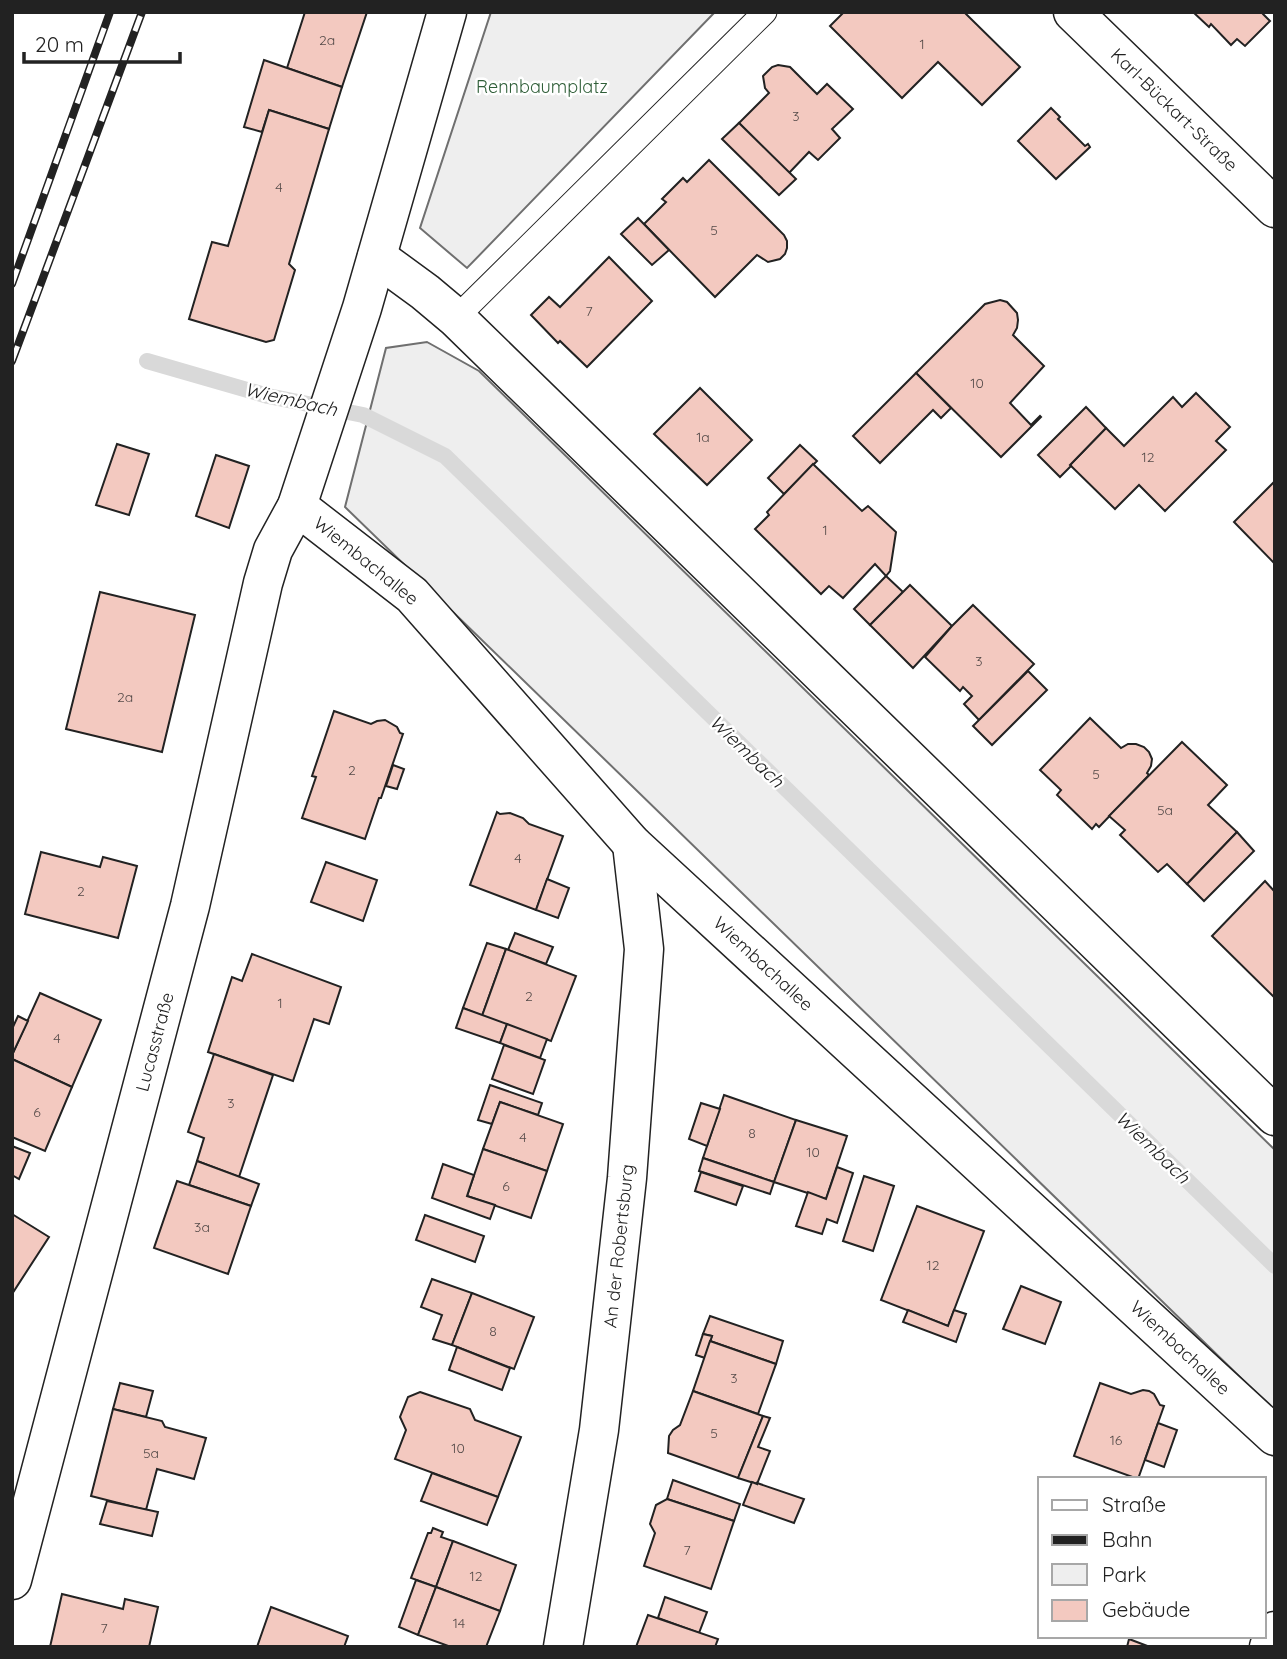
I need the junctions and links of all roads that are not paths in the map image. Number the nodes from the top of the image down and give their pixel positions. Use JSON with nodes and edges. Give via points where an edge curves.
{"nodes":[{"id":1,"x":447,"y":12,"type":"edge"},
{"id":2,"x":765,"y":12,"type":"edge"},
{"id":3,"x":1073,"y":12,"type":"edge"},
{"id":4,"x":1275,"y":208,"type":"edge"},
{"id":5,"x":377,"y":257,"type":"junction"},
{"id":6,"x":456,"y":318,"type":"junction"},
{"id":7,"x":297,"y":506,"type":"junction"},
{"id":8,"x":632,"y":844,"type":"junction"},
{"id":9,"x":1275,"y":1116,"type":"edge"},
{"id":10,"x":1275,"y":1436,"type":"edge"},
{"id":11,"x":12,"y":1580,"type":"edge"},
{"id":12,"x":1275,"y":1631,"type":"edge"},
{"id":13,"x":563,"y":1647,"type":"edge"},
{"id":14,"x":1269,"y":1647,"type":"edge"}],
"edges":[{"from":1,"to":5,"type":"street"},
{"from":2,"to":6,"type":"lane"},
{"from":3,"to":4,"type":"street","name":"Karl-Bückart-Straße"},
{"from":5,"to":6,"type":"street"},
{"from":5,"to":7,"type":"street","name":"Wiembachallee"},
{"from":6,"to":9,"type":"street"},
{"from":7,"to":8,"type":"street","name":"Wiembachallee","via":[[412,595]]},
{"from":7,"to":11,"type":"street","name":"Lucasstraße","via":[[273,550],[263,583],[190,906]]},
{"from":8,"to":10,"type":"street","name":"Wiembachallee"},
{"from":8,"to":13,"type":"street","name":"An der Robertsburg","via":[[644,949],[627,1178],[599,1430]]},
{"from":12,"to":14,"type":"street"}]}
